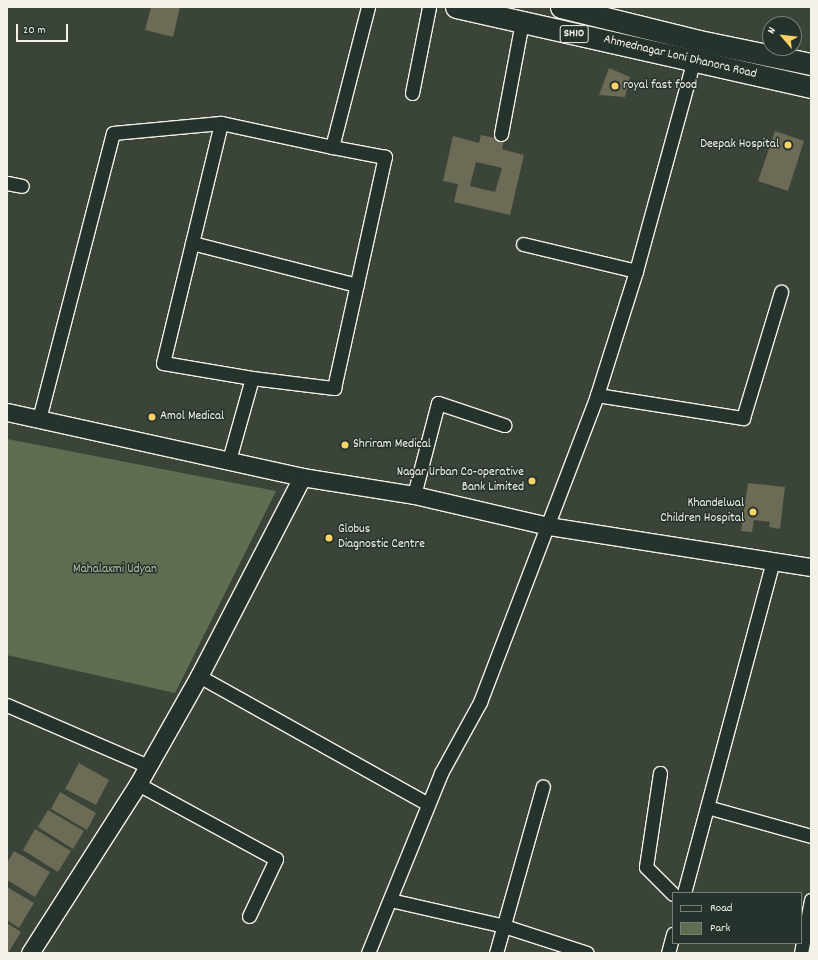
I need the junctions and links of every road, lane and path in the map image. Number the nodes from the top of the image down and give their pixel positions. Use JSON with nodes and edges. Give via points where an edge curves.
{"nodes":[{"id":1,"x":368,"y":7,"type":"edge"},
{"id":2,"x":429,"y":7,"type":"edge"},
{"id":3,"x":561,"y":7,"type":"edge"},
{"id":4,"x":461,"y":8,"type":"edge"},
{"id":5,"x":522,"y":22,"type":"junction"},
{"id":6,"x":699,"y":41,"type":"junction"},
{"id":7,"x":810,"y":59,"type":"edge"},
{"id":8,"x":692,"y":62,"type":"junction"},
{"id":9,"x":811,"y":87,"type":"edge"},
{"id":10,"x":412,"y":92,"type":"dead end"},
{"id":11,"x":221,"y":123,"type":"junction"},
{"id":12,"x":501,"y":134,"type":"dead end"},
{"id":13,"x":332,"y":147,"type":"junction"},
{"id":14,"x":7,"y":183,"type":"edge"},
{"id":15,"x":22,"y":186,"type":"dead end"},
{"id":16,"x":192,"y":242,"type":"junction"},
{"id":17,"x":523,"y":244,"type":"dead end"},
{"id":18,"x":636,"y":271,"type":"junction"},
{"id":19,"x":357,"y":285,"type":"junction"},
{"id":20,"x":781,"y":292,"type":"dead end"},
{"id":21,"x":252,"y":378,"type":"junction"},
{"id":22,"x":597,"y":395,"type":"junction"},
{"id":23,"x":7,"y":412,"type":"edge"},
{"id":24,"x":39,"y":419,"type":"junction"},
{"id":25,"x":504,"y":425,"type":"dead end"},
{"id":26,"x":229,"y":460,"type":"junction"},
{"id":27,"x":302,"y":477,"type":"junction"},
{"id":28,"x":414,"y":495,"type":"junction"},
{"id":29,"x":548,"y":526,"type":"junction"},
{"id":30,"x":773,"y":562,"type":"junction"},
{"id":31,"x":811,"y":567,"type":"edge"},
{"id":32,"x":199,"y":676,"type":"junction"},
{"id":33,"x":7,"y":706,"type":"edge"},
{"id":34,"x":148,"y":766,"type":"junction"},
{"id":35,"x":660,"y":773,"type":"dead end"},
{"id":36,"x":138,"y":784,"type":"junction"},
{"id":37,"x":544,"y":786,"type":"dead end"},
{"id":38,"x":428,"y":804,"type":"junction"},
{"id":39,"x":706,"y":807,"type":"junction"},
{"id":40,"x":811,"y":836,"type":"edge"},
{"id":41,"x":684,"y":892,"type":"edge"},
{"id":42,"x":672,"y":893,"type":"edge"},
{"id":43,"x":390,"y":900,"type":"junction"},
{"id":44,"x":811,"y":900,"type":"edge"},
{"id":45,"x":249,"y":916,"type":"dead end"},
{"id":46,"x":504,"y":926,"type":"junction"},
{"id":47,"x":672,"y":938,"type":"edge"},
{"id":48,"x":30,"y":953,"type":"edge"},
{"id":49,"x":368,"y":953,"type":"edge"},
{"id":50,"x":496,"y":953,"type":"edge"},
{"id":51,"x":587,"y":953,"type":"edge"},
{"id":52,"x":668,"y":953,"type":"edge"},
{"id":53,"x":801,"y":953,"type":"edge"}],
"edges":[{"from":1,"to":13,"type":"street"},
{"from":2,"to":10,"type":"street"},
{"from":3,"to":6,"type":"main road","name":"Ahmednagar Loni Dhanora Road","number":"SH10"},
{"from":4,"to":5,"type":"main road","name":"Ahmednagar Loni Dhanora Road","number":"SH10"},
{"from":5,"to":8,"type":"main road","name":"Ahmednagar Loni Dhanora Road","number":"SH10"},
{"from":5,"to":12,"type":"street"},
{"from":6,"to":7,"type":"main road","name":"Ahmednagar Loni Dhanora Road","number":"SH10"},
{"from":6,"to":8,"type":"street"},
{"from":8,"to":9,"type":"main road","name":"Ahmednagar Loni Dhanora Road","number":"SH10"},
{"from":8,"to":18,"type":"street"},
{"from":11,"to":13,"type":"street"},
{"from":11,"to":16,"type":"street"},
{"from":11,"to":24,"type":"street","via":[[113,133]]},
{"from":13,"to":19,"type":"street","via":[[385,157]]},
{"from":14,"to":15,"type":"street"},
{"from":16,"to":19,"type":"street"},
{"from":16,"to":21,"type":"street","via":[[163,363]]},
{"from":17,"to":18,"type":"street"},
{"from":18,"to":22,"type":"street"},
{"from":19,"to":21,"type":"street","via":[[334,388]]},
{"from":20,"to":22,"type":"street","via":[[743,418]]},
{"from":21,"to":26,"type":"street"},
{"from":22,"to":29,"type":"street"},
{"from":23,"to":24,"type":"street"},
{"from":24,"to":26,"type":"street"},
{"from":25,"to":28,"type":"street","via":[[438,403]]},
{"from":26,"to":27,"type":"street"},
{"from":27,"to":28,"type":"street"},
{"from":27,"to":32,"type":"street"},
{"from":28,"to":29,"type":"street"},
{"from":29,"to":30,"type":"street"},
{"from":29,"to":38,"type":"street","via":[[480,702],[441,773]]},
{"from":30,"to":31,"type":"street"},
{"from":30,"to":39,"type":"street"},
{"from":32,"to":34,"type":"street"},
{"from":32,"to":38,"type":"street"},
{"from":33,"to":34,"type":"street"},
{"from":34,"to":36,"type":"street"},
{"from":35,"to":42,"type":"street","via":[[646,867]]},
{"from":36,"to":45,"type":"street","via":[[276,859]]},
{"from":36,"to":48,"type":"street"},
{"from":37,"to":46,"type":"street"},
{"from":38,"to":43,"type":"street"},
{"from":39,"to":40,"type":"street"},
{"from":39,"to":41,"type":"street"},
{"from":43,"to":46,"type":"street"},
{"from":43,"to":49,"type":"street"},
{"from":44,"to":53,"type":"street"},
{"from":46,"to":50,"type":"street"},
{"from":46,"to":51,"type":"street"},
{"from":47,"to":52,"type":"street"}]}
